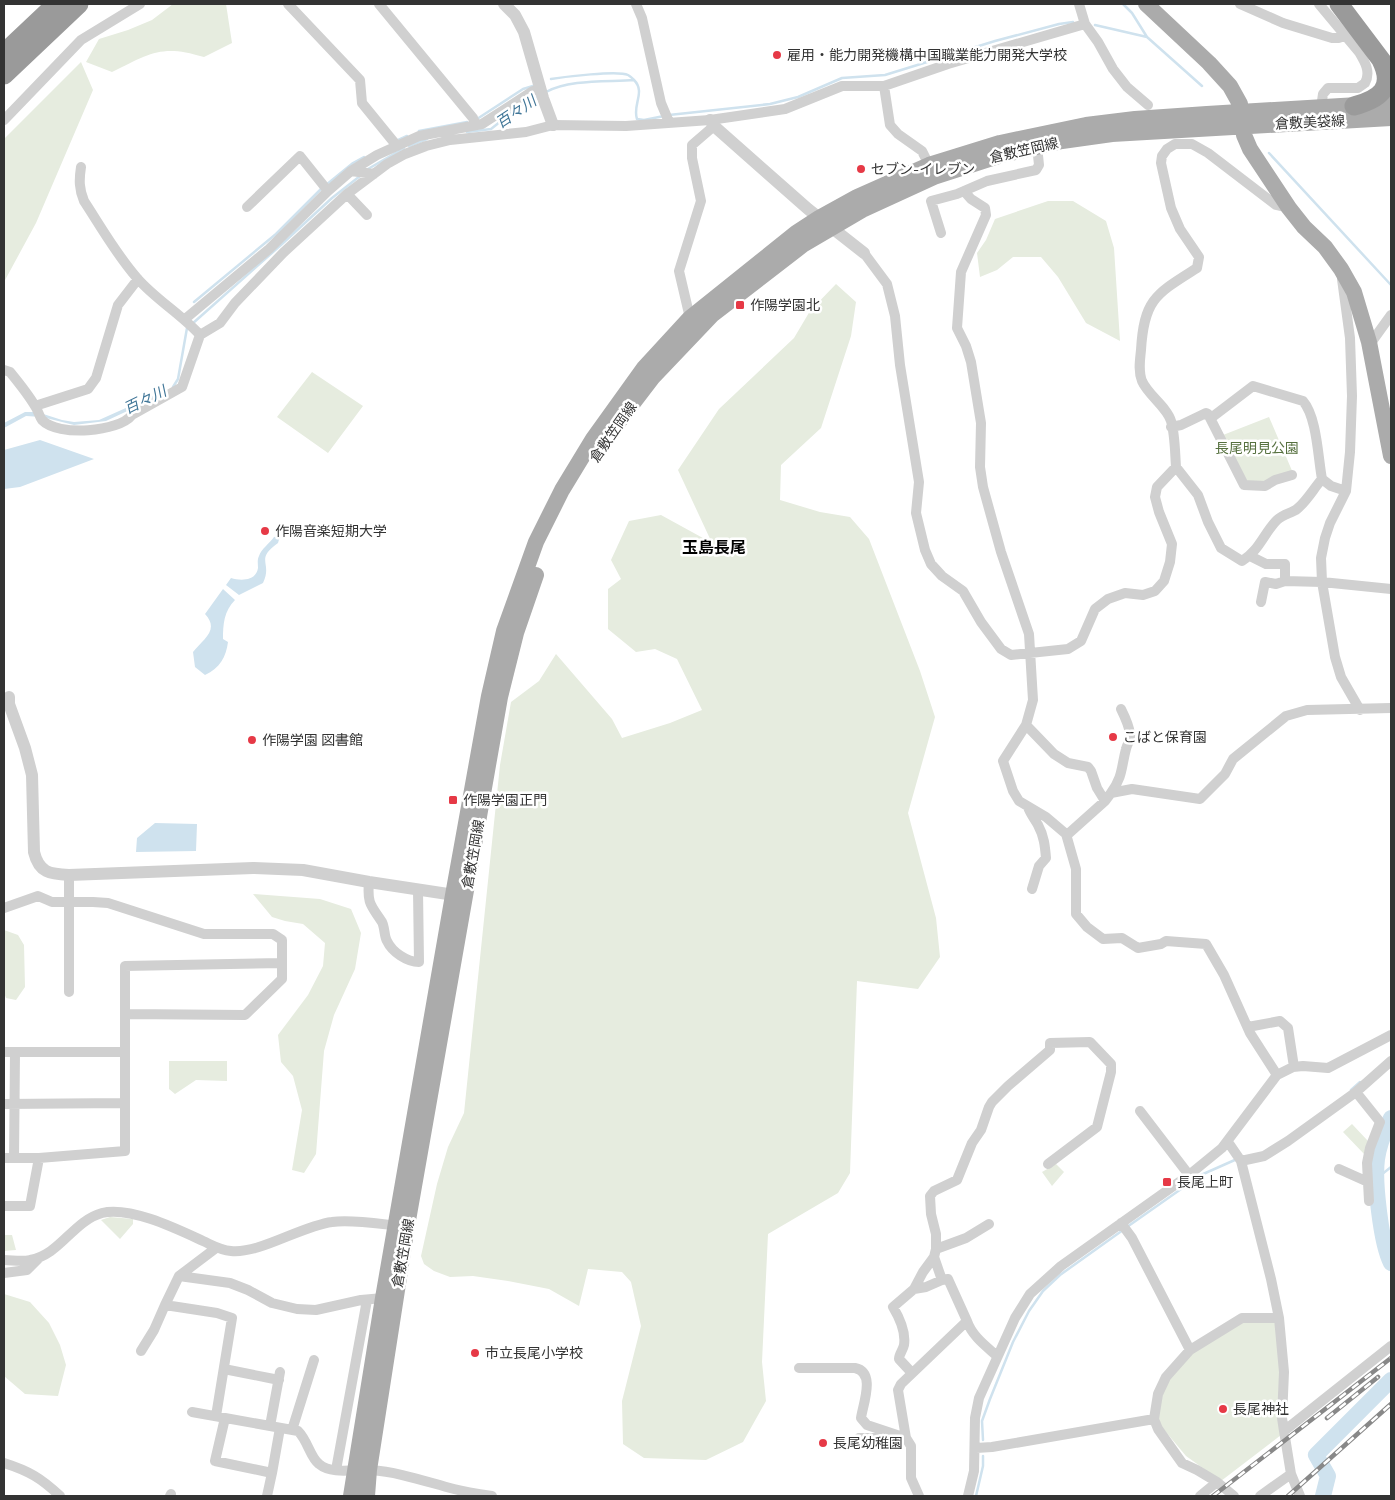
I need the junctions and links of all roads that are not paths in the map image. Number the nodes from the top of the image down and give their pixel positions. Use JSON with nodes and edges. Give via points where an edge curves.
{"nodes":[{"id":1,"x":56,"y":4,"type":"edge"},
{"id":2,"x":79,"y":4,"type":"edge"},
{"id":3,"x":140,"y":4,"type":"edge"},
{"id":4,"x":288,"y":4,"type":"edge"},
{"id":5,"x":379,"y":4,"type":"edge"},
{"id":6,"x":504,"y":4,"type":"edge"},
{"id":7,"x":636,"y":4,"type":"edge"},
{"id":8,"x":1079,"y":4,"type":"edge"},
{"id":9,"x":1146,"y":4,"type":"edge"},
{"id":10,"x":1240,"y":4,"type":"edge"},
{"id":11,"x":1319,"y":4,"type":"edge"},
{"id":12,"x":1339,"y":4,"type":"edge"},
{"id":13,"x":1085,"y":24,"type":"junction"},
{"id":14,"x":1346,"y":35,"type":"junction"},
{"id":15,"x":4,"y":53,"type":"edge"},
{"id":16,"x":1386,"y":66,"type":"edge"},
{"id":17,"x":4,"y":75,"type":"edge"},
{"id":18,"x":884,"y":86,"type":"junction"},
{"id":19,"x":541,"y":93,"type":"junction"},
{"id":20,"x":1391,"y":103,"type":"edge"},
{"id":21,"x":1148,"y":105,"type":"dead end"},
{"id":22,"x":1354,"y":106,"type":"junction"},
{"id":23,"x":1321,"y":108,"type":"junction"},
{"id":24,"x":1391,"y":118,"type":"edge"},
{"id":25,"x":1242,"y":119,"type":"junction"},
{"id":26,"x":4,"y":120,"type":"edge"},
{"id":27,"x":669,"y":120,"type":"junction"},
{"id":28,"x":712,"y":123,"type":"junction"},
{"id":29,"x":553,"y":125,"type":"junction"},
{"id":30,"x":479,"y":126,"type":"junction"},
{"id":31,"x":395,"y":143,"type":"junction"},
{"id":32,"x":1037,"y":146,"type":"junction"},
{"id":33,"x":929,"y":165,"type":"junction"},
{"id":34,"x":81,"y":167,"type":"dead end"},
{"id":35,"x":354,"y":172,"type":"junction"},
{"id":36,"x":373,"y":174,"type":"junction"},
{"id":37,"x":326,"y":188,"type":"junction"},
{"id":38,"x":964,"y":191,"type":"junction"},
{"id":39,"x":347,"y":194,"type":"junction"},
{"id":40,"x":247,"y":207,"type":"dead end"},
{"id":41,"x":1289,"y":208,"type":"junction"},
{"id":42,"x":367,"y":215,"type":"dead end"},
{"id":43,"x":825,"y":222,"type":"junction"},
{"id":44,"x":941,"y":233,"type":"dead end"},
{"id":45,"x":275,"y":243,"type":"junction"},
{"id":46,"x":283,"y":253,"type":"junction"},
{"id":47,"x":864,"y":253,"type":"joint"},
{"id":48,"x":1341,"y":269,"type":"junction"},
{"id":49,"x":138,"y":279,"type":"junction"},
{"id":50,"x":1391,"y":315,"type":"edge"},
{"id":51,"x":690,"y":318,"type":"junction"},
{"id":52,"x":191,"y":326,"type":"junction"},
{"id":53,"x":1369,"y":342,"type":"junction"},
{"id":54,"x":4,"y":370,"type":"edge"},
{"id":55,"x":36,"y":407,"type":"junction"},
{"id":56,"x":1211,"y":418,"type":"junction"},
{"id":57,"x":1172,"y":427,"type":"junction"},
{"id":58,"x":1391,"y":456,"type":"edge"},
{"id":59,"x":1176,"y":467,"type":"junction"},
{"id":60,"x":1292,"y":475,"type":"dead end"},
{"id":61,"x":1322,"y":479,"type":"junction"},
{"id":62,"x":1346,"y":491,"type":"junction"},
{"id":63,"x":1250,"y":556,"type":"junction"},
{"id":64,"x":1285,"y":581,"type":"junction"},
{"id":65,"x":1322,"y":582,"type":"junction"},
{"id":66,"x":1391,"y":589,"type":"edge"},
{"id":67,"x":1261,"y":602,"type":"dead end"},
{"id":68,"x":1031,"y":654,"type":"junction"},
{"id":69,"x":9,"y":697,"type":"dead end"},
{"id":70,"x":1391,"y":708,"type":"edge"},
{"id":71,"x":1121,"y":709,"type":"dead end"},
{"id":72,"x":1360,"y":710,"type":"junction"},
{"id":73,"x":1026,"y":725,"type":"junction"},
{"id":74,"x":1108,"y":797,"type":"junction"},
{"id":75,"x":1028,"y":807,"type":"junction"},
{"id":76,"x":1067,"y":835,"type":"junction"},
{"id":77,"x":69,"y":875,"type":"junction"},
{"id":78,"x":369,"y":882,"type":"junction"},
{"id":79,"x":1032,"y":889,"type":"dead end"},
{"id":80,"x":418,"y":890,"type":"junction"},
{"id":81,"x":459,"y":896,"type":"junction"},
{"id":82,"x":70,"y":902,"type":"junction"},
{"id":83,"x":4,"y":908,"type":"edge"},
{"id":84,"x":282,"y":963,"type":"junction"},
{"id":85,"x":69,"y":992,"type":"dead end"},
{"id":86,"x":125,"y":1014,"type":"junction"},
{"id":87,"x":1248,"y":1027,"type":"junction"},
{"id":88,"x":1391,"y":1035,"type":"edge"},
{"id":89,"x":4,"y":1052,"type":"edge"},
{"id":90,"x":15,"y":1052,"type":"junction"},
{"id":91,"x":125,"y":1052,"type":"junction"},
{"id":92,"x":1391,"y":1061,"type":"edge"},
{"id":93,"x":1294,"y":1067,"type":"junction"},
{"id":94,"x":1277,"y":1075,"type":"junction"},
{"id":95,"x":1356,"y":1092,"type":"junction"},
{"id":96,"x":125,"y":1103,"type":"junction"},
{"id":97,"x":9,"y":1104,"type":"edge"},
{"id":98,"x":1140,"y":1111,"type":"dead end"},
{"id":99,"x":1228,"y":1142,"type":"junction"},
{"id":100,"x":9,"y":1158,"type":"edge"},
{"id":101,"x":39,"y":1158,"type":"junction"},
{"id":102,"x":1239,"y":1158,"type":"junction"},
{"id":103,"x":1048,"y":1164,"type":"dead end"},
{"id":104,"x":1339,"y":1169,"type":"dead end"},
{"id":105,"x":1189,"y":1175,"type":"junction"},
{"id":106,"x":1368,"y":1182,"type":"junction"},
{"id":107,"x":1369,"y":1201,"type":"dead end"},
{"id":108,"x":4,"y":1206,"type":"edge"},
{"id":109,"x":1122,"y":1223,"type":"junction"},
{"id":110,"x":989,"y":1224,"type":"dead end"},
{"id":111,"x":401,"y":1226,"type":"junction"},
{"id":112,"x":216,"y":1248,"type":"junction"},
{"id":113,"x":935,"y":1253,"type":"junction"},
{"id":114,"x":40,"y":1257,"type":"junction"},
{"id":115,"x":4,"y":1260,"type":"edge"},
{"id":116,"x":4,"y":1273,"type":"edge"},
{"id":117,"x":179,"y":1276,"type":"junction"},
{"id":118,"x":942,"y":1280,"type":"junction"},
{"id":119,"x":914,"y":1289,"type":"junction"},
{"id":120,"x":375,"y":1299,"type":"junction"},
{"id":121,"x":165,"y":1305,"type":"junction"},
{"id":122,"x":1279,"y":1318,"type":"junction"},
{"id":123,"x":967,"y":1321,"type":"junction"},
{"id":124,"x":1391,"y":1346,"type":"edge"},
{"id":125,"x":1190,"y":1350,"type":"junction"},
{"id":126,"x":141,"y":1352,"type":"dead end"},
{"id":127,"x":997,"y":1356,"type":"junction"},
{"id":128,"x":314,"y":1360,"type":"dead end"},
{"id":129,"x":799,"y":1368,"type":"dead end"},
{"id":130,"x":224,"y":1369,"type":"junction"},
{"id":131,"x":912,"y":1373,"type":"junction"},
{"id":132,"x":192,"y":1412,"type":"dead end"},
{"id":133,"x":220,"y":1417,"type":"junction"},
{"id":134,"x":1154,"y":1419,"type":"junction"},
{"id":135,"x":275,"y":1427,"type":"junction"},
{"id":136,"x":292,"y":1430,"type":"junction"},
{"id":137,"x":1284,"y":1431,"type":"junction"},
{"id":138,"x":859,"y":1438,"type":"dead end"},
{"id":139,"x":906,"y":1438,"type":"junction"},
{"id":140,"x":976,"y":1448,"type":"junction"},
{"id":141,"x":4,"y":1463,"type":"edge"},
{"id":142,"x":336,"y":1470,"type":"junction"},
{"id":143,"x":362,"y":1470,"type":"junction"},
{"id":144,"x":272,"y":1473,"type":"junction"},
{"id":145,"x":1291,"y":1474,"type":"junction"},
{"id":146,"x":1218,"y":1482,"type":"junction"},
{"id":147,"x":456,"y":1493,"type":"edge"},
{"id":148,"x":60,"y":1496,"type":"edge"},
{"id":149,"x":267,"y":1496,"type":"edge"},
{"id":150,"x":351,"y":1496,"type":"edge"},
{"id":151,"x":366,"y":1496,"type":"edge"},
{"id":152,"x":492,"y":1496,"type":"edge"},
{"id":153,"x":919,"y":1496,"type":"edge"},
{"id":154,"x":968,"y":1496,"type":"edge"},
{"id":155,"x":1200,"y":1496,"type":"edge"},
{"id":156,"x":1234,"y":1496,"type":"edge"},
{"id":157,"x":1260,"y":1496,"type":"edge"},
{"id":158,"x":1300,"y":1496,"type":"edge"}],
"edges":[{"from":1,"to":15,"type":"highway"},
{"from":2,"to":17,"type":"highway"},
{"from":3,"to":26,"type":"street","via":[[81,40]]},
{"from":4,"to":31,"type":"street","via":[[360,80],[362,103]]},
{"from":5,"to":30,"type":"street"},
{"from":6,"to":19,"type":"street","via":[[515,15],[524,32]]},
{"from":7,"to":27,"type":"street","via":[[661,103]]},
{"from":8,"to":13,"type":"street"},
{"from":9,"to":25,"type":"main road","via":[[1221,76],[1237,98]]},
{"from":10,"to":14,"type":"street","via":[[1283,23],[1332,38]]},
{"from":11,"to":14,"type":"street"},
{"from":12,"to":16,"type":"highway"},
{"from":13,"to":18,"type":"street"},
{"from":13,"to":21,"type":"street","via":[[1113,69],[1127,87]]},
{"from":14,"to":23,"type":"street","via":[[1364,60],[1368,79],[1358,88],[1328,88],[1323,94]]},
{"from":16,"to":22,"type":"highway","via":[[1382,92],[1372,100]]},
{"from":18,"to":28,"type":"street","via":[[842,86],[785,109]]},
{"from":18,"to":33,"type":"street","via":[[893,131],[922,151]]},
{"from":19,"to":29,"type":"street"},
{"from":19,"to":30,"type":"street","via":[[533,91]]},
{"from":20,"to":22,"type":"main road","name":"倉敷美袋線"},
{"from":22,"to":23,"type":"main road","name":"倉敷美袋線"},
{"from":23,"to":25,"type":"main road","name":"倉敷美袋線"},
{"from":24,"to":25,"type":"main road","name":"倉敷美袋線"},
{"from":25,"to":32,"type":"main road","name":"倉敷笠岡線"},
{"from":25,"to":33,"type":"main road","name":"倉敷笠岡線","via":[[1135,119],[1060,129]]},
{"from":25,"to":41,"type":"main road","via":[[1246,142]]},
{"from":27,"to":28,"type":"street"},
{"from":27,"to":29,"type":"street","via":[[626,126]]},
{"from":28,"to":43,"type":"street"},
{"from":28,"to":51,"type":"street","via":[[692,145],[701,201],[679,271]]},
{"from":29,"to":30,"type":"street","via":[[526,132]]},
{"from":30,"to":31,"type":"street"},
{"from":30,"to":36,"type":"street","via":[[450,140],[426,146]]},
{"from":31,"to":35,"type":"street"},
{"from":32,"to":38,"type":"street","via":[[1036,170],[987,181]]},
{"from":32,"to":43,"type":"main road","name":"倉敷笠岡線","via":[[978,161],[862,210]]},
{"from":33,"to":43,"type":"main road","name":"倉敷笠岡線","via":[[857,197]]},
{"from":34,"to":49,"type":"street","via":[[78,180],[84,201]]},
{"from":35,"to":36,"type":"street"},
{"from":35,"to":37,"type":"street"},
{"from":36,"to":39,"type":"street"},
{"from":37,"to":40,"type":"street","via":[[300,156]]},
{"from":37,"to":45,"type":"street"},
{"from":38,"to":44,"type":"street","via":[[931,200]]},
{"from":38,"to":68,"type":"street","via":[[985,208],[986,215],[961,272],[957,328],[971,362],[980,414],[983,487],[1029,634]]},
{"from":39,"to":42,"type":"street"},
{"from":39,"to":46,"type":"street"},
{"from":41,"to":48,"type":"main road"},
{"from":41,"to":57,"type":"street","via":[[1276,205],[1192,144],[1175,144],[1162,156],[1162,173],[1171,208],[1180,229],[1199,257],[1197,268],[1154,299],[1142,330],[1139,371],[1142,381],[1171,420]]},
{"from":43,"to":47,"type":"street"},
{"from":43,"to":51,"type":"main road","name":"倉敷笠岡線","via":[[796,233]]},
{"from":43,"to":81,"type":"main road","name":"倉敷笠岡線","via":[[804,244],[712,315],[653,377],[602,444],[572,495],[546,546],[516,633]]},
{"from":45,"to":46,"type":"street"},
{"from":45,"to":52,"type":"street"},
{"from":46,"to":52,"type":"street","via":[[220,323]]},
{"from":47,"to":68,"type":"street","via":[[887,284],[895,316],[919,482],[916,514],[925,550],[931,564],[942,576],[963,591],[1001,649],[1011,655]]},
{"from":48,"to":53,"type":"main road","via":[[1354,292]]},
{"from":48,"to":62,"type":"street","via":[[1350,338],[1352,396]]},
{"from":49,"to":52,"type":"street"},
{"from":49,"to":55,"type":"street","via":[[118,305],[96,378],[88,388]]},
{"from":50,"to":53,"type":"street"},
{"from":51,"to":81,"type":"main road","name":"倉敷笠岡線","via":[[644,368],[593,439],[536,542],[504,631],[489,696]]},
{"from":52,"to":55,"type":"street","via":[[182,387],[128,420],[95,431],[64,430],[42,420]]},
{"from":53,"to":58,"type":"main road"},
{"from":54,"to":55,"type":"street","via":[[10,372]]},
{"from":56,"to":57,"type":"street","via":[[1206,413]]},
{"from":56,"to":60,"type":"street","via":[[1244,485],[1265,486]]},
{"from":56,"to":61,"type":"street","via":[[1253,386],[1303,401],[1315,433]]},
{"from":57,"to":59,"type":"street"},
{"from":59,"to":63,"type":"street","via":[[1198,495],[1222,548],[1242,560]]},
{"from":59,"to":68,"type":"street","via":[[1157,487],[1155,498],[1172,544],[1164,581],[1155,591],[1143,596],[1125,593],[1108,599],[1096,608],[1081,641],[1068,649]]},
{"from":61,"to":62,"type":"street"},
{"from":61,"to":63,"type":"street","via":[[1296,510],[1276,521]]},
{"from":62,"to":65,"type":"street","via":[[1325,538],[1321,558]]},
{"from":63,"to":64,"type":"street","via":[[1266,564],[1285,564]]},
{"from":64,"to":65,"type":"street"},
{"from":64,"to":67,"type":"street","via":[[1276,584],[1265,582]]},
{"from":65,"to":66,"type":"street"},
{"from":65,"to":72,"type":"street","via":[[1335,657],[1341,677]]},
{"from":68,"to":73,"type":"street","via":[[1033,700]]},
{"from":69,"to":77,"type":"street","via":[[32,775],[36,860],[40,867],[52,874]]},
{"from":70,"to":72,"type":"street"},
{"from":71,"to":74,"type":"street","via":[[1128,722],[1130,738],[1120,777]]},
{"from":72,"to":74,"type":"street","via":[[1307,710],[1286,716],[1234,759],[1225,774],[1200,799],[1132,789]]},
{"from":73,"to":74,"type":"street","via":[[1054,754],[1068,763],[1088,767],[1097,788]]},
{"from":73,"to":75,"type":"street","via":[[1003,761],[1013,791]]},
{"from":74,"to":76,"type":"street"},
{"from":75,"to":76,"type":"street"},
{"from":75,"to":79,"type":"street","via":[[1045,841],[1046,858],[1039,866]]},
{"from":76,"to":87,"type":"street","via":[[1076,869],[1076,914],[1088,927],[1103,939],[1122,938],[1138,948],[1166,942],[1206,944]]},
{"from":77,"to":78,"type":"street","via":[[253,868],[303,870]]},
{"from":77,"to":82,"type":"street"},
{"from":78,"to":80,"type":"street"},
{"from":78,"to":80,"type":"street","via":[[368,897],[382,923],[387,942],[398,954],[414,962],[419,962]]},
{"from":80,"to":81,"type":"street"},
{"from":81,"to":111,"type":"main road","name":"倉敷笠岡線"},
{"from":82,"to":83,"type":"street","via":[[52,902],[38,896]]},
{"from":82,"to":84,"type":"street","via":[[108,903],[204,934],[273,934],[282,940]]},
{"from":82,"to":85,"type":"street"},
{"from":84,"to":86,"type":"street","via":[[282,980],[245,1015]]},
{"from":84,"to":86,"type":"street","via":[[125,966]]},
{"from":86,"to":91,"type":"street"},
{"from":87,"to":93,"type":"street","via":[[1280,1021],[1288,1028]]},
{"from":87,"to":94,"type":"street"},
{"from":88,"to":93,"type":"street","via":[[1328,1068]]},
{"from":89,"to":90,"type":"street"},
{"from":90,"to":91,"type":"street"},
{"from":90,"to":97,"type":"street"},
{"from":91,"to":96,"type":"street"},
{"from":92,"to":95,"type":"street"},
{"from":93,"to":94,"type":"street"},
{"from":94,"to":99,"type":"street"},
{"from":95,"to":102,"type":"street","via":[[1264,1156]]},
{"from":95,"to":106,"type":"street","via":[[1380,1122],[1370,1148]]},
{"from":96,"to":97,"type":"street"},
{"from":96,"to":101,"type":"street","via":[[125,1151]]},
{"from":97,"to":100,"type":"street"},
{"from":98,"to":105,"type":"street"},
{"from":99,"to":102,"type":"street"},
{"from":99,"to":105,"type":"street"},
{"from":100,"to":101,"type":"street"},
{"from":101,"to":108,"type":"street","via":[[30,1206]]},
{"from":102,"to":122,"type":"street"},
{"from":103,"to":113,"type":"street","via":[[1097,1127],[1111,1072],[1110,1064],[1090,1042],[1050,1043],[1050,1050],[992,1102],[957,1180],[930,1196],[936,1234]]},
{"from":104,"to":106,"type":"street"},
{"from":105,"to":109,"type":"street"},
{"from":106,"to":107,"type":"street"},
{"from":109,"to":125,"type":"street"},
{"from":109,"to":127,"type":"street","via":[[1062,1266],[1030,1294]]},
{"from":110,"to":113,"type":"street"},
{"from":111,"to":112,"type":"street","via":[[333,1221],[251,1249],[233,1251]]},
{"from":111,"to":120,"type":"main road","name":"倉敷笠岡線"},
{"from":111,"to":143,"type":"main road","name":"倉敷笠岡線"},
{"from":112,"to":114,"type":"street","via":[[136,1214],[118,1211],[88,1219],[57,1247]]},
{"from":112,"to":117,"type":"street"},
{"from":113,"to":118,"type":"street"},
{"from":113,"to":119,"type":"street"},
{"from":114,"to":115,"type":"street"},
{"from":114,"to":116,"type":"street","via":[[27,1270]]},
{"from":117,"to":120,"type":"street","via":[[230,1283],[272,1303],[297,1309],[316,1310]]},
{"from":117,"to":121,"type":"street"},
{"from":118,"to":119,"type":"street"},
{"from":118,"to":123,"type":"street","via":[[948,1280]]},
{"from":119,"to":131,"type":"street","via":[[893,1307],[900,1319],[904,1338],[898,1357]]},
{"from":120,"to":142,"type":"street"},
{"from":120,"to":143,"type":"main road","name":"倉敷笠岡線"},
{"from":121,"to":126,"type":"street"},
{"from":121,"to":130,"type":"street","via":[[217,1312],[232,1318]]},
{"from":122,"to":125,"type":"street","via":[[1242,1318]]},
{"from":122,"to":137,"type":"street","via":[[1284,1372]]},
{"from":123,"to":127,"type":"street"},
{"from":123,"to":131,"type":"street"},
{"from":124,"to":137,"type":"street"},
{"from":125,"to":134,"type":"street","via":[[1161,1386]]},
{"from":127,"to":140,"type":"street","via":[[979,1398],[975,1418]]},
{"from":128,"to":136,"type":"street"},
{"from":129,"to":139,"type":"street","via":[[862,1370],[867,1384],[860,1418],[867,1425]]},
{"from":130,"to":133,"type":"street"},
{"from":130,"to":135,"type":"street","via":[[279,1376]]},
{"from":131,"to":139,"type":"street","via":[[898,1390]]},
{"from":132,"to":133,"type":"street"},
{"from":133,"to":135,"type":"street"},
{"from":133,"to":144,"type":"street","via":[[215,1462]]},
{"from":134,"to":140,"type":"street"},
{"from":134,"to":146,"type":"street","via":[[1182,1463]]},
{"from":135,"to":136,"type":"street"},
{"from":135,"to":144,"type":"street"},
{"from":136,"to":142,"type":"street","via":[[304,1437],[318,1463]]},
{"from":137,"to":145,"type":"street"},
{"from":138,"to":139,"type":"street"},
{"from":139,"to":153,"type":"street","via":[[912,1450],[912,1478]]},
{"from":140,"to":154,"type":"street"},
{"from":141,"to":148,"type":"street","via":[[37,1476]]},
{"from":142,"to":143,"type":"street"},
{"from":143,"to":147,"type":"street","via":[[390,1472]]},
{"from":143,"to":150,"type":"main road","name":"倉敷笠岡線"},
{"from":143,"to":151,"type":"main road","name":"倉敷笠岡線"},
{"from":144,"to":149,"type":"street"},
{"from":145,"to":157,"type":"street"},
{"from":145,"to":158,"type":"street"},
{"from":146,"to":155,"type":"street"},
{"from":146,"to":156,"type":"street"},
{"from":147,"to":152,"type":"street"}]}
